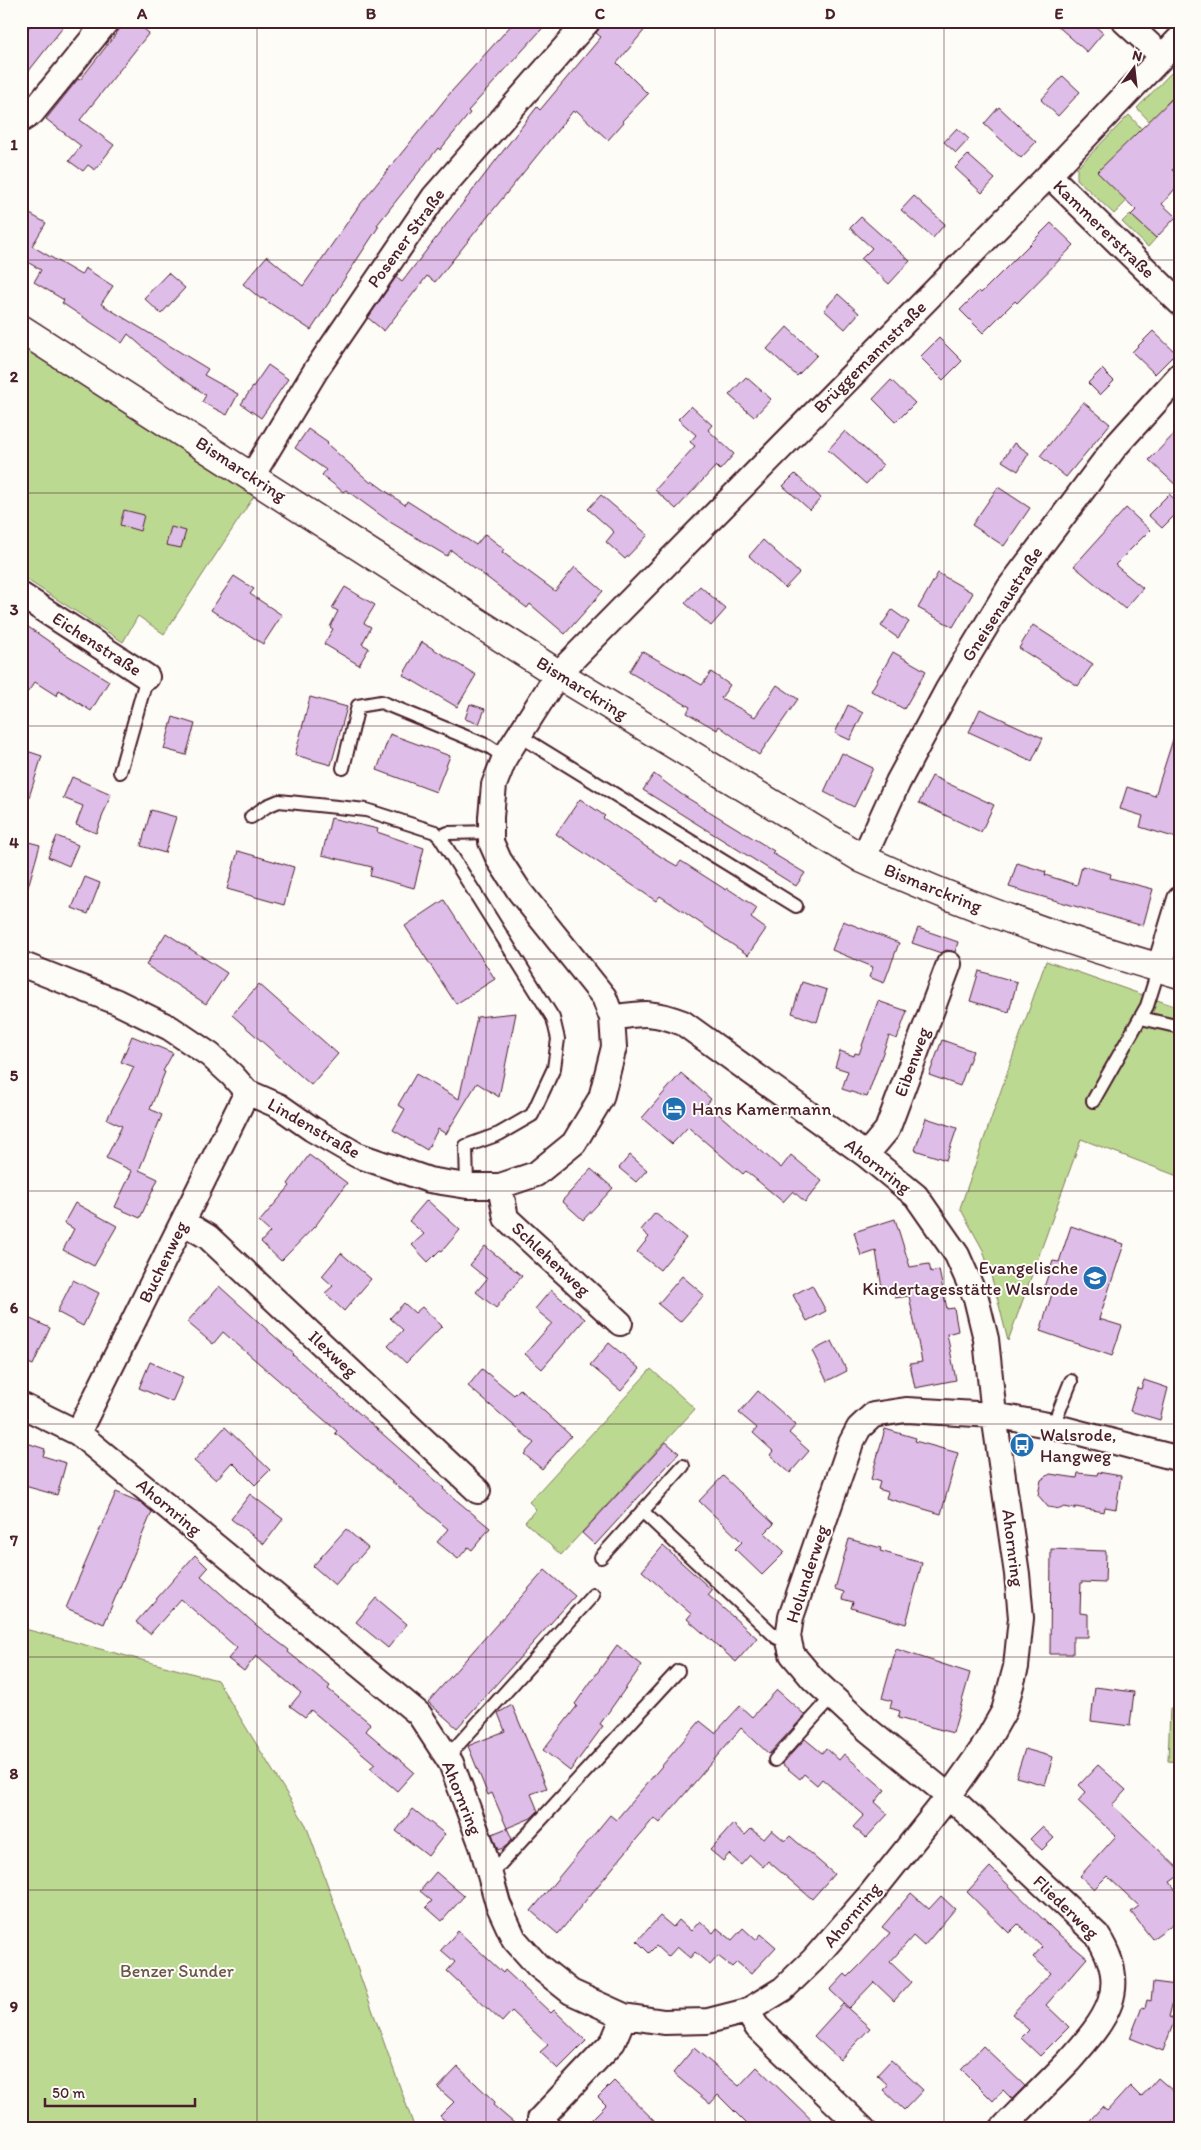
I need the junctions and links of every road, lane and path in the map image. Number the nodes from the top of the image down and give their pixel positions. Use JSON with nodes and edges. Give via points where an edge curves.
{"nodes":[{"id":1,"x":107,"y":21,"type":"edge"},
{"id":2,"x":588,"y":21,"type":"edge"},
{"id":3,"x":1124,"y":21,"type":"edge"},
{"id":4,"x":1180,"y":38,"type":"edge"},
{"id":5,"x":1162,"y":56,"type":"junction"},
{"id":6,"x":21,"y":120,"type":"edge"},
{"id":7,"x":1049,"y":175,"type":"junction"},
{"id":8,"x":1180,"y":303,"type":"edge"},
{"id":9,"x":21,"y":328,"type":"edge"},
{"id":10,"x":1180,"y":375,"type":"edge"},
{"id":11,"x":252,"y":476,"type":"junction"},
{"id":12,"x":21,"y":595,"type":"edge"},
{"id":13,"x":558,"y":674,"type":"junction"},
{"id":14,"x":147,"y":677,"type":"joint"},
{"id":15,"x":520,"y":736,"type":"junction"},
{"id":16,"x":505,"y":757,"type":"junction"},
{"id":17,"x":343,"y":768,"type":"dead end"},
{"id":18,"x":120,"y":772,"type":"dead end"},
{"id":19,"x":251,"y":817,"type":"dead end"},
{"id":20,"x":491,"y":832,"type":"junction"},
{"id":21,"x":440,"y":837,"type":"junction"},
{"id":22,"x":862,"y":859,"type":"junction"},
{"id":23,"x":1180,"y":899,"type":"edge"},
{"id":24,"x":796,"y":906,"type":"dead end"},
{"id":25,"x":21,"y":964,"type":"edge"},
{"id":26,"x":949,"y":964,"type":"dead end"},
{"id":27,"x":1169,"y":971,"type":"edge"},
{"id":28,"x":612,"y":1018,"type":"junction"},
{"id":29,"x":1141,"y":1018,"type":"junction"},
{"id":30,"x":1180,"y":1027,"type":"edge"},
{"id":31,"x":247,"y":1092,"type":"junction"},
{"id":32,"x":1093,"y":1102,"type":"dead end"},
{"id":33,"x":866,"y":1155,"type":"junction"},
{"id":34,"x":467,"y":1186,"type":"junction"},
{"id":35,"x":500,"y":1186,"type":"junction"},
{"id":36,"x":183,"y":1222,"type":"junction"},
{"id":37,"x":620,"y":1323,"type":"dead end"},
{"id":38,"x":1072,"y":1382,"type":"dead end"},
{"id":39,"x":21,"y":1405,"type":"edge"},
{"id":40,"x":994,"y":1415,"type":"junction"},
{"id":41,"x":1053,"y":1426,"type":"junction"},
{"id":42,"x":78,"y":1433,"type":"junction"},
{"id":43,"x":1180,"y":1459,"type":"edge"},
{"id":44,"x":683,"y":1466,"type":"dead end"},
{"id":45,"x":478,"y":1491,"type":"dead end"},
{"id":46,"x":642,"y":1511,"type":"junction"},
{"id":47,"x":601,"y":1557,"type":"dead end"},
{"id":48,"x":593,"y":1595,"type":"dead end"},
{"id":49,"x":789,"y":1643,"type":"junction"},
{"id":50,"x":678,"y":1671,"type":"dead end"},
{"id":51,"x":832,"y":1697,"type":"junction"},
{"id":52,"x":446,"y":1757,"type":"junction"},
{"id":53,"x":775,"y":1760,"type":"dead end"},
{"id":54,"x":949,"y":1796,"type":"junction"},
{"id":55,"x":490,"y":1875,"type":"junction"},
{"id":56,"x":747,"y":2011,"type":"junction"},
{"id":57,"x":624,"y":2016,"type":"junction"},
{"id":58,"x":550,"y":2129,"type":"edge"},
{"id":59,"x":863,"y":2129,"type":"edge"},
{"id":60,"x":1002,"y":2129,"type":"edge"}],
"edges":[{"from":1,"to":6,"type":"street","via":[[32,113]]},
{"from":2,"to":11,"type":"street","name":"Posener Straße","via":[[434,197],[316,370]]},
{"from":3,"to":5,"type":"street"},
{"from":4,"to":5,"type":"street","name":"Brüggemannstraße"},
{"from":5,"to":7,"type":"street","name":"Brüggemannstraße"},
{"from":7,"to":8,"type":"street","name":"Kammererstraße"},
{"from":7,"to":13,"type":"street","name":"Brüggemannstraße"},
{"from":9,"to":11,"type":"street","name":"Bismarckring"},
{"from":10,"to":22,"type":"street","name":"Gneisenaustraße","via":[[1115,447],[1009,588],[944,697],[898,782]]},
{"from":11,"to":13,"type":"street","name":"Bismarckring"},
{"from":12,"to":14,"type":"street","name":"Eichenstraße"},
{"from":13,"to":15,"type":"street","name":"Lindenstraße"},
{"from":13,"to":22,"type":"street","name":"Bismarckring"},
{"from":14,"to":18,"type":"lane"},
{"from":15,"to":16,"type":"street","name":"Lindenstraße"},
{"from":15,"to":24,"type":"lane"},
{"from":16,"to":17,"type":"lane","via":[[488,746],[381,702],[358,706]]},
{"from":16,"to":20,"type":"street","name":"Lindenstraße","via":[[494,786]]},
{"from":19,"to":21,"type":"lane","via":[[279,801],[366,810],[435,832]]},
{"from":20,"to":21,"type":"lane","via":[[448,833]]},
{"from":20,"to":28,"type":"street","name":"Lindenstraße","via":[[491,842],[499,860],[520,892],[604,997]]},
{"from":21,"to":34,"type":"lane","via":[[553,1018],[558,1039],[554,1068],[532,1115],[499,1134],[466,1146]]},
{"from":22,"to":27,"type":"street","name":"Bismarckring","via":[[976,906]]},
{"from":23,"to":27,"type":"street"},
{"from":25,"to":31,"type":"street","name":"Lindenstraße","via":[[117,1002],[170,1028],[210,1055]]},
{"from":26,"to":33,"type":"street","name":"Eibenweg","via":[[887,1130]]},
{"from":27,"to":29,"type":"lane"},
{"from":28,"to":33,"type":"street","name":"Ahornring","via":[[662,1014],[682,1023]]},
{"from":28,"to":35,"type":"street","name":"Lindenstraße","via":[[614,1047],[601,1098],[574,1143],[536,1174]]},
{"from":29,"to":30,"type":"lane"},
{"from":29,"to":32,"type":"lane"},
{"from":31,"to":34,"type":"street","name":"Lindenstraße","via":[[279,1106],[357,1155],[429,1180]]},
{"from":31,"to":36,"type":"street","name":"Buchenweg"},
{"from":33,"to":40,"type":"street","name":"Ahornring","via":[[916,1196],[957,1255],[976,1298],[986,1339]]},
{"from":34,"to":35,"type":"street","name":"Lindenstraße"},
{"from":35,"to":37,"type":"street","name":"Schlehenweg","via":[[506,1218]]},
{"from":36,"to":42,"type":"street","name":"Buchenweg"},
{"from":36,"to":45,"type":"street","name":"Ilexweg","via":[[208,1237]]},
{"from":38,"to":41,"type":"lane"},
{"from":39,"to":42,"type":"street","name":"Ahornring"},
{"from":40,"to":41,"type":"street","name":"Holunderweg"},
{"from":40,"to":49,"type":"street","name":"Holunderweg","via":[[890,1411],[873,1415],[860,1428],[851,1443],[790,1617]]},
{"from":40,"to":54,"type":"street","name":"Ahornring","via":[[1017,1574],[1020,1618],[1016,1668],[1004,1711]]},
{"from":41,"to":43,"type":"street","name":"Holunderweg"},
{"from":42,"to":52,"type":"street","name":"Ahornring","via":[[419,1714]]},
{"from":44,"to":46,"type":"lane"},
{"from":46,"to":47,"type":"lane"},
{"from":46,"to":49,"type":"lane","via":[[776,1637]]},
{"from":48,"to":52,"type":"lane"},
{"from":49,"to":51,"type":"street","name":"Holunderweg","via":[[792,1654]]},
{"from":50,"to":55,"type":"lane"},
{"from":51,"to":53,"type":"lane"},
{"from":51,"to":54,"type":"street","name":"Holunderweg"},
{"from":52,"to":55,"type":"street","name":"Ahornring","via":[[482,1846]]},
{"from":54,"to":56,"type":"street","name":"Ahornring","via":[[813,1960],[783,1989]]},
{"from":54,"to":60,"type":"street","name":"Fliederweg","via":[[1096,1935],[1113,1966],[1110,2003],[1097,2029]]},
{"from":55,"to":57,"type":"street","name":"Ahornring","via":[[498,1904],[514,1938],[537,1965],[571,1992]]},
{"from":56,"to":57,"type":"street","name":"Ahornring","via":[[708,2021],[664,2022]]},
{"from":56,"to":59,"type":"street","via":[[757,2027]]},
{"from":57,"to":58,"type":"street","via":[[612,2042],[540,2119]]}]}
